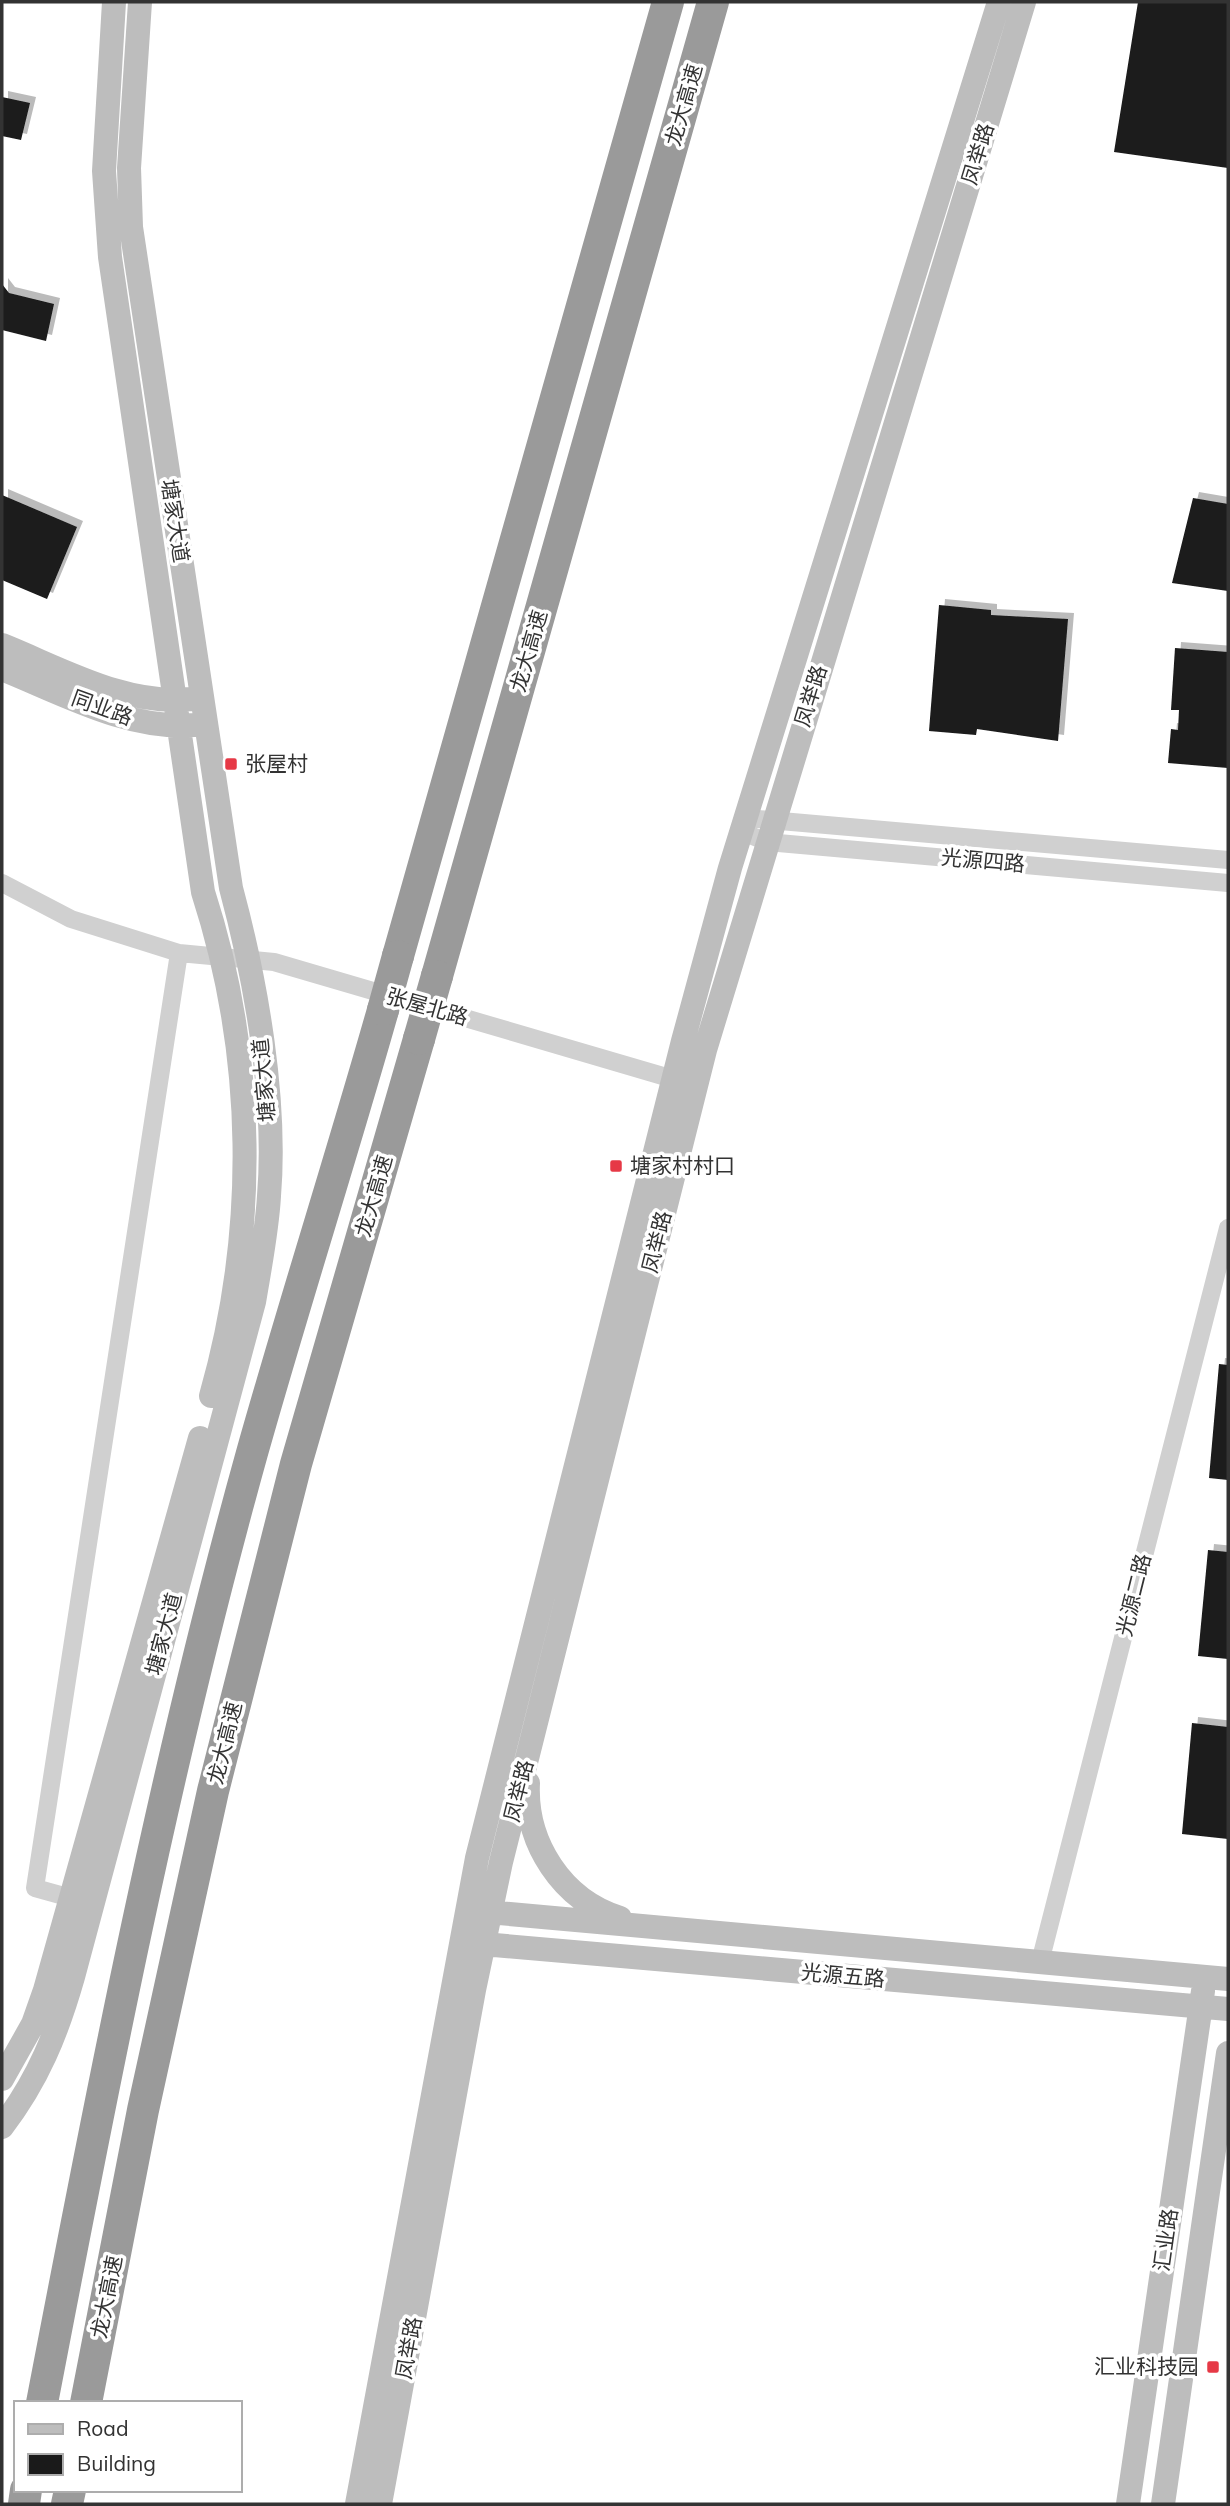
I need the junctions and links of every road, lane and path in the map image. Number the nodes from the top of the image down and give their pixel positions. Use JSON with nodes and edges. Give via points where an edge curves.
{"nodes":[{"id":1,"x":114,"y":2,"type":"edge"},
{"id":2,"x":140,"y":2,"type":"edge"},
{"id":3,"x":668,"y":2,"type":"edge"},
{"id":4,"x":713,"y":2,"type":"edge"},
{"id":5,"x":999,"y":2,"type":"edge"},
{"id":6,"x":1024,"y":2,"type":"edge"},
{"id":7,"x":2,"y":646,"type":"edge"},
{"id":8,"x":2,"y":669,"type":"edge"},
{"id":9,"x":202,"y":698,"type":"junction"},
{"id":10,"x":175,"y":701,"type":"junction"},
{"id":11,"x":206,"y":724,"type":"junction"},
{"id":12,"x":179,"y":727,"type":"junction"},
{"id":13,"x":745,"y":822,"type":"junction"},
{"id":14,"x":770,"y":831,"type":"junction"},
{"id":15,"x":1228,"y":860,"type":"edge"},
{"id":16,"x":2,"y":883,"type":"edge"},
{"id":17,"x":1228,"y":883,"type":"edge"},
{"id":18,"x":179,"y":953,"type":"junction"},
{"id":19,"x":223,"y":956,"type":"junction"},
{"id":20,"x":251,"y":962,"type":"junction"},
{"id":21,"x":673,"y":1079,"type":"junction"},
{"id":22,"x":1228,"y":1228,"type":"edge"},
{"id":23,"x":530,"y":1747,"type":"junction"},
{"id":24,"x":71,"y":1898,"type":"junction"},
{"id":25,"x":473,"y":1917,"type":"junction"},
{"id":26,"x":645,"y":1926,"type":"junction"},
{"id":27,"x":484,"y":1944,"type":"junction"},
{"id":28,"x":1040,"y":1962,"type":"junction"},
{"id":29,"x":1217,"y":1978,"type":"edge"},
{"id":30,"x":1199,"y":2006,"type":"junction"},
{"id":31,"x":1228,"y":2009,"type":"edge"},
{"id":32,"x":1228,"y":2053,"type":"edge"},
{"id":33,"x":2,"y":2079,"type":"edge"},
{"id":34,"x":2,"y":2127,"type":"edge"},
{"id":35,"x":42,"y":2401,"type":"edge"},
{"id":36,"x":86,"y":2401,"type":"edge"},
{"id":37,"x":357,"y":2504,"type":"edge"},
{"id":38,"x":380,"y":2504,"type":"edge"},
{"id":39,"x":1128,"y":2504,"type":"edge"},
{"id":40,"x":1163,"y":2504,"type":"edge"}],
"edges":[{"from":1,"to":10,"type":"street","name":"塘家大道","via":[[105,199]]},
{"from":2,"to":9,"type":"street","name":"塘家大道","via":[[130,158],[131,227]]},
{"from":3,"to":35,"type":"highway","name":"龙大高速","bridge":true,"via":[[383,1010],[252,1454],[170,1780],[106,2067]]},
{"from":4,"to":36,"type":"highway","name":"龙大高速","bridge":true,"via":[[296,1464],[213,1791],[146,2095]]},
{"from":5,"to":13,"type":"street","name":"凤举路"},
{"from":6,"to":14,"type":"street","name":"凤举路"},
{"from":7,"to":10,"type":"street","name":"同业路","via":[[127,695]]},
{"from":8,"to":12,"type":"street","name":"同业路","via":[[133,720]]},
{"from":9,"to":10,"type":"street","name":"同业路"},
{"from":9,"to":11,"type":"street","name":"塘家大道"},
{"from":10,"to":12,"type":"street","name":"塘家大道"},
{"from":11,"to":12,"type":"street","name":"同业路"},
{"from":11,"to":20,"type":"street","name":"塘家大道","via":[[231,888]]},
{"from":12,"to":19,"type":"street","name":"塘家大道","via":[[203,892]]},
{"from":13,"to":14,"type":"street","name":"光源四路"},
{"from":13,"to":21,"type":"street","name":"凤举路"},
{"from":14,"to":15,"type":"street","name":"光源四路"},
{"from":14,"to":17,"type":"street","name":"光源四路"},
{"from":14,"to":23,"type":"street","name":"凤举路","via":[[705,1050]]},
{"from":16,"to":18,"type":"street","name":"张屋北路","via":[[71,919]]},
{"from":18,"to":19,"type":"street","name":"张屋北路"},
{"from":18,"to":24,"type":"street","via":[[35,1888]]},
{"from":19,"to":20,"type":"street","name":"张屋北路"},
{"from":19,"to":24,"type":"street","name":"塘家大道","via":[[247,1151],[239,1251],[218,1373]]},
{"from":20,"to":21,"type":"street","name":"张屋北路","via":[[274,962]]},
{"from":20,"to":34,"type":"street","name":"塘家大道","via":[[265,1067],[270,1193],[254,1302],[58,2029],[40,2070]]},
{"from":21,"to":25,"type":"street","name":"凤举路","via":[[477,1858]]},
{"from":22,"to":28,"type":"street","name":"光源二路"},
{"from":23,"to":25,"type":"street","name":"凤举路"},
{"from":23,"to":26,"type":"street","via":[[531,1826],[550,1867],[578,1896],[612,1916]]},
{"from":24,"to":33,"type":"street","name":"塘家大道","via":[[33,2024]]},
{"from":25,"to":26,"type":"street","name":"光源五路"},
{"from":25,"to":27,"type":"street","name":"光源五路","via":[[473,1940]]},
{"from":25,"to":37,"type":"street","name":"凤举路"},
{"from":26,"to":28,"type":"street","name":"光源五路"},
{"from":27,"to":30,"type":"street","name":"光源五路"},
{"from":27,"to":38,"type":"street","name":"凤举路"},
{"from":28,"to":29,"type":"street","name":"光源五路"},
{"from":29,"to":30,"type":"street","name":"汇业路"},
{"from":30,"to":31,"type":"street","name":"光源五路"},
{"from":30,"to":39,"type":"street","name":"汇业路"},
{"from":32,"to":40,"type":"street","name":"汇业路"}]}
